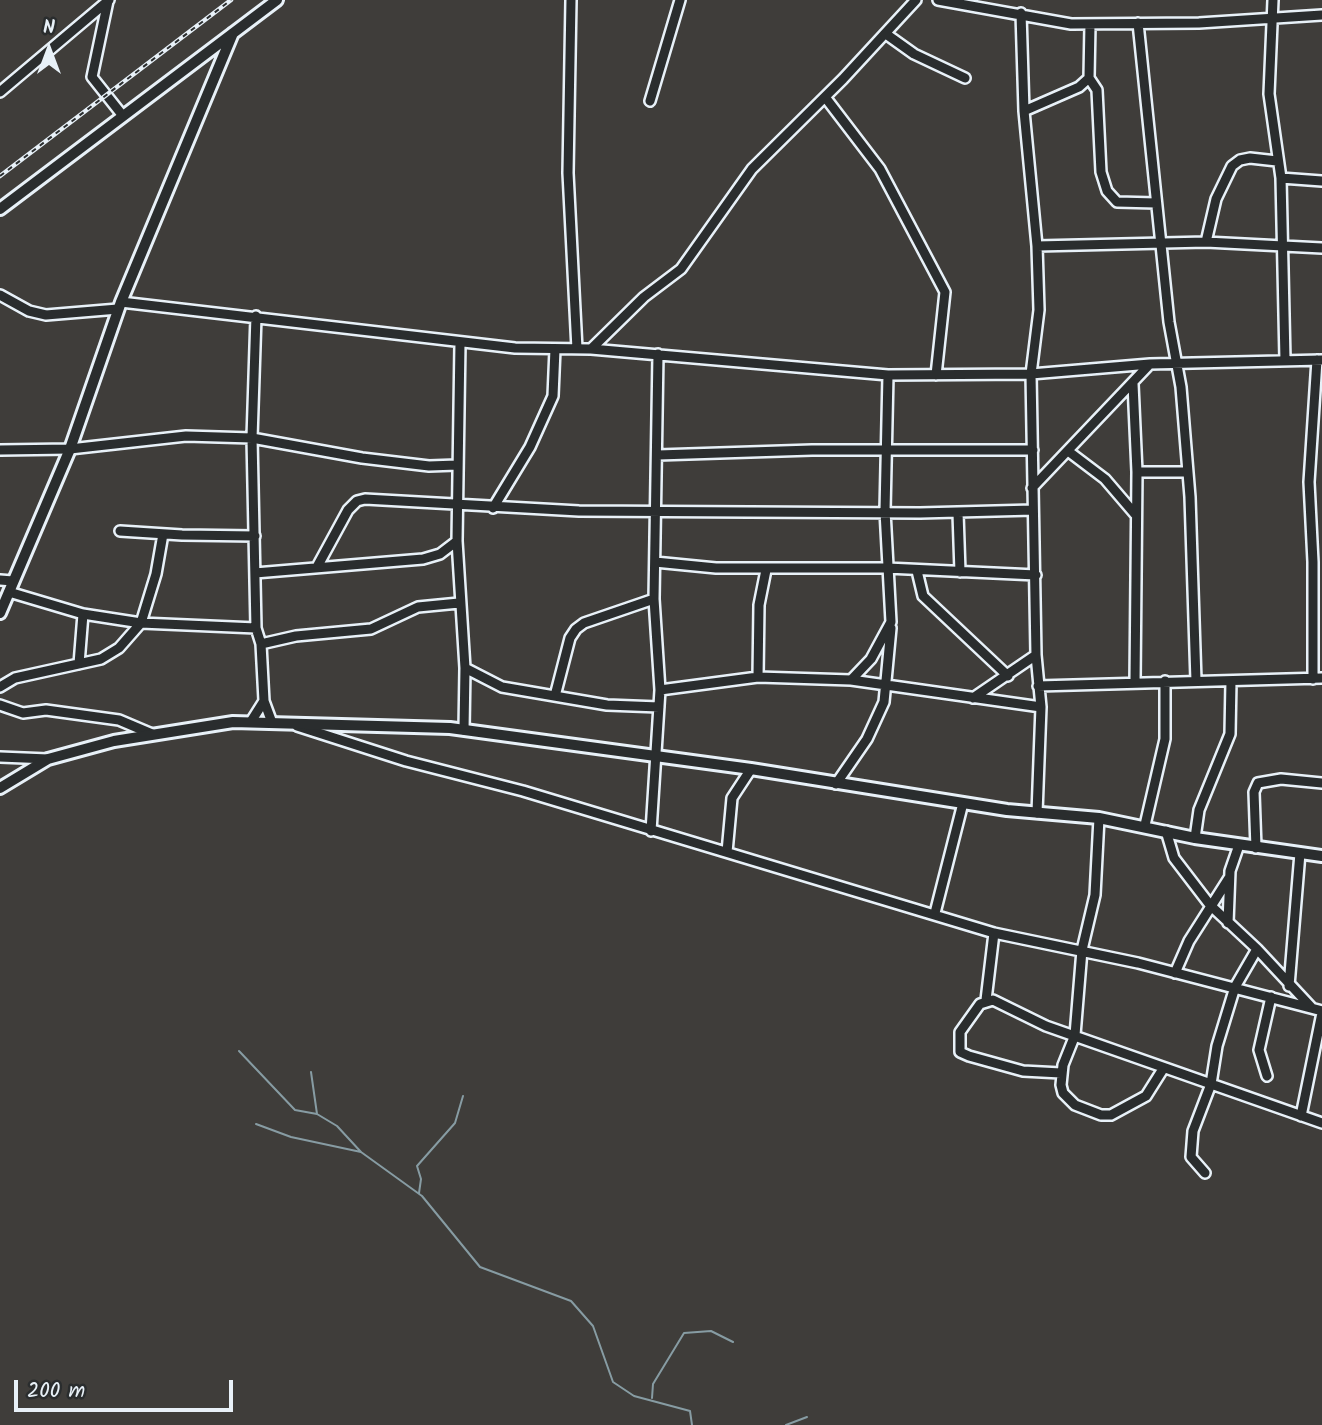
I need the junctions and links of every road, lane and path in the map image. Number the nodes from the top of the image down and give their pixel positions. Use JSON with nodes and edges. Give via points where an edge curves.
{"nodes":[{"id":1,"x":109,"y":0,"type":"edge"},
{"id":2,"x":277,"y":0,"type":"edge"},
{"id":3,"x":571,"y":0,"type":"edge"},
{"id":4,"x":680,"y":0,"type":"edge"},
{"id":5,"x":916,"y":0,"type":"edge"},
{"id":6,"x":939,"y":0,"type":"edge"},
{"id":7,"x":1273,"y":0,"type":"edge"},
{"id":8,"x":1021,"y":13,"type":"junction"},
{"id":9,"x":1322,"y":15,"type":"edge"},
{"id":10,"x":1270,"y":17,"type":"junction"},
{"id":11,"x":1138,"y":23,"type":"junction"},
{"id":12,"x":1090,"y":24,"type":"junction"},
{"id":13,"x":233,"y":33,"type":"junction"},
{"id":14,"x":886,"y":34,"type":"junction"},
{"id":15,"x":965,"y":78,"type":"dead end"},
{"id":16,"x":1089,"y":78,"type":"junction"},
{"id":17,"x":0,"y":92,"type":"edge"},
{"id":18,"x":825,"y":97,"type":"junction"},
{"id":19,"x":650,"y":101,"type":"dead end"},
{"id":20,"x":1024,"y":111,"type":"junction"},
{"id":21,"x":123,"y":116,"type":"junction"},
{"id":22,"x":1277,"y":161,"type":"junction"},
{"id":23,"x":1282,"y":178,"type":"junction"},
{"id":24,"x":1322,"y":181,"type":"edge"},
{"id":25,"x":1156,"y":203,"type":"junction"},
{"id":26,"x":0,"y":209,"type":"edge"},
{"id":27,"x":1206,"y":242,"type":"junction"},
{"id":28,"x":1163,"y":243,"type":"junction"},
{"id":29,"x":1037,"y":246,"type":"junction"},
{"id":30,"x":1284,"y":247,"type":"junction"},
{"id":31,"x":1322,"y":248,"type":"edge"},
{"id":32,"x":0,"y":295,"type":"edge"},
{"id":33,"x":120,"y":306,"type":"junction"},
{"id":34,"x":256,"y":316,"type":"junction"},
{"id":35,"x":460,"y":342,"type":"junction"},
{"id":36,"x":555,"y":349,"type":"junction"},
{"id":37,"x":577,"y":349,"type":"junction"},
{"id":38,"x":591,"y":349,"type":"junction"},
{"id":39,"x":658,"y":354,"type":"junction"},
{"id":40,"x":1285,"y":360,"type":"junction"},
{"id":41,"x":1319,"y":360,"type":"edge"},
{"id":42,"x":1150,"y":364,"type":"junction"},
{"id":43,"x":1178,"y":365,"type":"junction"},
{"id":44,"x":888,"y":374,"type":"junction"},
{"id":45,"x":1031,"y":374,"type":"junction"},
{"id":46,"x":936,"y":375,"type":"junction"},
{"id":47,"x":1133,"y":384,"type":"junction"},
{"id":48,"x":252,"y":438,"type":"junction"},
{"id":49,"x":70,"y":449,"type":"junction"},
{"id":50,"x":0,"y":450,"type":"edge"},
{"id":51,"x":1033,"y":450,"type":"junction"},
{"id":52,"x":1068,"y":451,"type":"junction"},
{"id":53,"x":887,"y":452,"type":"junction"},
{"id":54,"x":658,"y":455,"type":"junction"},
{"id":55,"x":457,"y":466,"type":"junction"},
{"id":56,"x":1187,"y":471,"type":"junction"},
{"id":57,"x":1137,"y":472,"type":"junction"},
{"id":58,"x":1032,"y":488,"type":"junction"},
{"id":59,"x":1322,"y":504,"type":"edge"},
{"id":60,"x":459,"y":505,"type":"junction"},
{"id":61,"x":1309,"y":505,"type":"junction"},
{"id":62,"x":493,"y":508,"type":"junction"},
{"id":63,"x":655,"y":510,"type":"junction"},
{"id":64,"x":1032,"y":510,"type":"junction"},
{"id":65,"x":885,"y":511,"type":"junction"},
{"id":66,"x":958,"y":513,"type":"junction"},
{"id":67,"x":1135,"y":514,"type":"junction"},
{"id":68,"x":120,"y":531,"type":"dead end"},
{"id":69,"x":163,"y":534,"type":"junction"},
{"id":70,"x":255,"y":536,"type":"junction"},
{"id":71,"x":457,"y":541,"type":"junction"},
{"id":72,"x":655,"y":562,"type":"junction"},
{"id":73,"x":317,"y":568,"type":"junction"},
{"id":74,"x":887,"y":568,"type":"junction"},
{"id":75,"x":766,"y":570,"type":"junction"},
{"id":76,"x":917,"y":571,"type":"junction"},
{"id":77,"x":960,"y":572,"type":"junction"},
{"id":78,"x":255,"y":573,"type":"junction"},
{"id":79,"x":1036,"y":575,"type":"junction"},
{"id":80,"x":0,"y":580,"type":"edge"},
{"id":81,"x":11,"y":587,"type":"junction"},
{"id":82,"x":654,"y":599,"type":"junction"},
{"id":83,"x":459,"y":603,"type":"junction"},
{"id":84,"x":0,"y":613,"type":"edge"},
{"id":85,"x":83,"y":614,"type":"junction"},
{"id":86,"x":891,"y":622,"type":"junction"},
{"id":87,"x":141,"y":623,"type":"junction"},
{"id":88,"x":256,"y":628,"type":"junction"},
{"id":89,"x":261,"y":644,"type":"junction"},
{"id":90,"x":1036,"y":655,"type":"junction"},
{"id":91,"x":79,"y":664,"type":"junction"},
{"id":92,"x":465,"y":668,"type":"junction"},
{"id":93,"x":1008,"y":676,"type":"junction"},
{"id":94,"x":758,"y":677,"type":"junction"},
{"id":95,"x":1318,"y":679,"type":"edge"},
{"id":96,"x":851,"y":680,"type":"junction"},
{"id":97,"x":1166,"y":681,"type":"junction"},
{"id":98,"x":1196,"y":681,"type":"junction"},
{"id":99,"x":1231,"y":681,"type":"junction"},
{"id":100,"x":1135,"y":682,"type":"junction"},
{"id":101,"x":887,"y":685,"type":"junction"},
{"id":102,"x":1038,"y":686,"type":"junction"},
{"id":103,"x":0,"y":687,"type":"edge"},
{"id":104,"x":660,"y":690,"type":"junction"},
{"id":105,"x":555,"y":696,"type":"junction"},
{"id":106,"x":973,"y":698,"type":"junction"},
{"id":107,"x":264,"y":701,"type":"junction"},
{"id":108,"x":0,"y":705,"type":"edge"},
{"id":109,"x":659,"y":707,"type":"junction"},
{"id":110,"x":1041,"y":707,"type":"junction"},
{"id":111,"x":252,"y":720,"type":"junction"},
{"id":112,"x":271,"y":720,"type":"junction"},
{"id":113,"x":286,"y":722,"type":"junction"},
{"id":114,"x":464,"y":730,"type":"junction"},
{"id":115,"x":152,"y":734,"type":"junction"},
{"id":116,"x":654,"y":755,"type":"junction"},
{"id":117,"x":0,"y":757,"type":"edge"},
{"id":118,"x":48,"y":759,"type":"junction"},
{"id":119,"x":751,"y":769,"type":"junction"},
{"id":120,"x":1322,"y":783,"type":"edge"},
{"id":121,"x":836,"y":784,"type":"junction"},
{"id":122,"x":0,"y":788,"type":"edge"},
{"id":123,"x":963,"y":803,"type":"junction"},
{"id":124,"x":1037,"y":813,"type":"junction"},
{"id":125,"x":1099,"y":818,"type":"junction"},
{"id":126,"x":1145,"y":825,"type":"junction"},
{"id":127,"x":651,"y":831,"type":"junction"},
{"id":128,"x":1166,"y":831,"type":"junction"},
{"id":129,"x":1195,"y":838,"type":"junction"},
{"id":130,"x":1239,"y":845,"type":"junction"},
{"id":131,"x":1256,"y":848,"type":"junction"},
{"id":132,"x":727,"y":852,"type":"junction"},
{"id":133,"x":1300,"y":853,"type":"junction"},
{"id":134,"x":1322,"y":856,"type":"edge"},
{"id":135,"x":1229,"y":878,"type":"junction"},
{"id":136,"x":1210,"y":905,"type":"junction"},
{"id":137,"x":935,"y":913,"type":"junction"},
{"id":138,"x":1228,"y":923,"type":"junction"},
{"id":139,"x":994,"y":933,"type":"junction"},
{"id":140,"x":1257,"y":949,"type":"junction"},
{"id":141,"x":1082,"y":950,"type":"junction"},
{"id":142,"x":1175,"y":973,"type":"junction"},
{"id":143,"x":1289,"y":986,"type":"junction"},
{"id":144,"x":1235,"y":987,"type":"junction"},
{"id":145,"x":1270,"y":998,"type":"junction"},
{"id":146,"x":986,"y":1000,"type":"junction"},
{"id":147,"x":1319,"y":1011,"type":"edge"},
{"id":148,"x":1075,"y":1035,"type":"junction"},
{"id":149,"x":1163,"y":1069,"type":"junction"},
{"id":150,"x":1060,"y":1073,"type":"junction"},
{"id":151,"x":1267,"y":1076,"type":"dead end"},
{"id":152,"x":1211,"y":1084,"type":"junction"},
{"id":153,"x":1301,"y":1116,"type":"junction"},
{"id":154,"x":1322,"y":1123,"type":"edge"},
{"id":155,"x":1205,"y":1173,"type":"dead end"}],
"edges":[{"from":1,"to":17,"type":"street"},
{"from":1,"to":21,"type":"street","via":[[92,77]]},
{"from":2,"to":13,"type":"street"},
{"from":3,"to":37,"type":"street","via":[[568,173]]},
{"from":4,"to":19,"type":"street"},
{"from":5,"to":14,"type":"street"},
{"from":6,"to":8,"type":"street"},
{"from":7,"to":10,"type":"street"},
{"from":8,"to":12,"type":"street"},
{"from":8,"to":20,"type":"street"},
{"from":9,"to":10,"type":"street"},
{"from":10,"to":11,"type":"street"},
{"from":10,"to":22,"type":"street","via":[[1269,94]]},
{"from":11,"to":12,"type":"street"},
{"from":11,"to":25,"type":"street"},
{"from":12,"to":16,"type":"street"},
{"from":13,"to":21,"type":"street"},
{"from":13,"to":33,"type":"street"},
{"from":14,"to":15,"type":"street","via":[[914,54]]},
{"from":14,"to":18,"type":"street"},
{"from":16,"to":20,"type":"street"},
{"from":16,"to":25,"type":"street","via":[[1097,90],[1101,172],[1107,191],[1117,202]]},
{"from":18,"to":38,"type":"street","via":[[752,169],[681,269],[643,297]]},
{"from":18,"to":46,"type":"street","via":[[875,161],[945,292]]},
{"from":20,"to":29,"type":"street"},
{"from":21,"to":26,"type":"street"},
{"from":22,"to":23,"type":"street"},
{"from":22,"to":27,"type":"street","via":[[1250,158],[1232,166],[1216,198]]},
{"from":23,"to":24,"type":"street"},
{"from":23,"to":30,"type":"street"},
{"from":25,"to":28,"type":"street"},
{"from":27,"to":28,"type":"street"},
{"from":27,"to":30,"type":"street"},
{"from":28,"to":29,"type":"street"},
{"from":28,"to":43,"type":"street","via":[[1169,322]]},
{"from":29,"to":45,"type":"street","via":[[1039,310]]},
{"from":30,"to":31,"type":"street"},
{"from":30,"to":40,"type":"street"},
{"from":32,"to":33,"type":"street","via":[[46,315]]},
{"from":33,"to":34,"type":"street"},
{"from":33,"to":49,"type":"street"},
{"from":34,"to":35,"type":"street"},
{"from":34,"to":48,"type":"street"},
{"from":35,"to":36,"type":"street"},
{"from":35,"to":55,"type":"street"},
{"from":36,"to":37,"type":"street"},
{"from":36,"to":62,"type":"street","via":[[553,396],[530,447]]},
{"from":37,"to":38,"type":"street"},
{"from":38,"to":39,"type":"street"},
{"from":39,"to":44,"type":"street"},
{"from":39,"to":54,"type":"street"},
{"from":40,"to":41,"type":"street"},
{"from":40,"to":43,"type":"street"},
{"from":41,"to":61,"type":"street"},
{"from":42,"to":43,"type":"street"},
{"from":42,"to":45,"type":"street"},
{"from":42,"to":47,"type":"street"},
{"from":43,"to":56,"type":"street"},
{"from":44,"to":46,"type":"street"},
{"from":44,"to":53,"type":"street"},
{"from":45,"to":46,"type":"street"},
{"from":45,"to":51,"type":"street"},
{"from":47,"to":52,"type":"street"},
{"from":47,"to":57,"type":"street"},
{"from":48,"to":49,"type":"street","via":[[152,438]]},
{"from":48,"to":55,"type":"street","via":[[362,458]]},
{"from":48,"to":70,"type":"street"},
{"from":49,"to":50,"type":"street"},
{"from":49,"to":81,"type":"street"},
{"from":51,"to":53,"type":"street"},
{"from":51,"to":58,"type":"street"},
{"from":52,"to":58,"type":"street"},
{"from":52,"to":67,"type":"street","via":[[1105,479]]},
{"from":53,"to":54,"type":"street"},
{"from":53,"to":65,"type":"street"},
{"from":54,"to":63,"type":"street"},
{"from":55,"to":60,"type":"street"},
{"from":56,"to":57,"type":"street"},
{"from":56,"to":98,"type":"street"},
{"from":57,"to":67,"type":"street"},
{"from":58,"to":64,"type":"street"},
{"from":59,"to":61,"type":"street"},
{"from":60,"to":62,"type":"street"},
{"from":60,"to":71,"type":"street"},
{"from":60,"to":73,"type":"street","via":[[357,501]]},
{"from":61,"to":95,"type":"street"},
{"from":62,"to":63,"type":"street"},
{"from":63,"to":65,"type":"street"},
{"from":63,"to":72,"type":"street"},
{"from":64,"to":66,"type":"street"},
{"from":64,"to":79,"type":"street"},
{"from":65,"to":66,"type":"street"},
{"from":65,"to":74,"type":"street"},
{"from":66,"to":77,"type":"street"},
{"from":67,"to":100,"type":"street"},
{"from":68,"to":69,"type":"street"},
{"from":69,"to":70,"type":"street"},
{"from":69,"to":87,"type":"street"},
{"from":70,"to":78,"type":"street"},
{"from":71,"to":73,"type":"street","via":[[423,559]]},
{"from":71,"to":83,"type":"street"},
{"from":72,"to":75,"type":"street"},
{"from":72,"to":82,"type":"street"},
{"from":73,"to":78,"type":"street"},
{"from":74,"to":75,"type":"street"},
{"from":74,"to":76,"type":"street"},
{"from":74,"to":86,"type":"street"},
{"from":75,"to":94,"type":"street","via":[[759,606]]},
{"from":76,"to":77,"type":"street"},
{"from":76,"to":93,"type":"street","via":[[923,596]]},
{"from":77,"to":79,"type":"street"},
{"from":78,"to":88,"type":"street"},
{"from":79,"to":90,"type":"street"},
{"from":80,"to":81,"type":"street"},
{"from":81,"to":84,"type":"street"},
{"from":81,"to":85,"type":"street"},
{"from":82,"to":104,"type":"street"},
{"from":82,"to":105,"type":"street","via":[[576,629]]},
{"from":83,"to":89,"type":"street","via":[[418,607],[371,629]]},
{"from":83,"to":92,"type":"street"},
{"from":85,"to":87,"type":"street"},
{"from":85,"to":91,"type":"street"},
{"from":86,"to":96,"type":"street","via":[[879,648]]},
{"from":86,"to":101,"type":"street"},
{"from":87,"to":88,"type":"street"},
{"from":87,"to":91,"type":"street","via":[[119,648],[101,659]]},
{"from":88,"to":89,"type":"street"},
{"from":89,"to":107,"type":"street"},
{"from":90,"to":93,"type":"street"},
{"from":90,"to":102,"type":"street"},
{"from":91,"to":103,"type":"street","via":[[15,678]]},
{"from":92,"to":105,"type":"street","via":[[502,687]]},
{"from":92,"to":114,"type":"street"},
{"from":93,"to":106,"type":"street"},
{"from":94,"to":96,"type":"street"},
{"from":94,"to":104,"type":"street"},
{"from":95,"to":99,"type":"street"},
{"from":96,"to":101,"type":"street"},
{"from":97,"to":98,"type":"street"},
{"from":97,"to":100,"type":"street"},
{"from":97,"to":126,"type":"street","via":[[1165,739]]},
{"from":98,"to":99,"type":"street"},
{"from":99,"to":129,"type":"street","via":[[1230,734],[1199,810]]},
{"from":100,"to":102,"type":"street"},
{"from":101,"to":106,"type":"street"},
{"from":101,"to":121,"type":"street","via":[[867,739]]},
{"from":102,"to":110,"type":"street"},
{"from":104,"to":109,"type":"street"},
{"from":105,"to":109,"type":"street"},
{"from":106,"to":110,"type":"street"},
{"from":107,"to":111,"type":"street"},
{"from":107,"to":112,"type":"street"},
{"from":108,"to":115,"type":"street","via":[[23,713],[46,710],[119,720]]},
{"from":109,"to":116,"type":"street"},
{"from":110,"to":124,"type":"street"},
{"from":111,"to":112,"type":"street"},
{"from":111,"to":115,"type":"street"},
{"from":112,"to":113,"type":"street"},
{"from":113,"to":114,"type":"street"},
{"from":113,"to":127,"type":"street"},
{"from":114,"to":116,"type":"street"},
{"from":115,"to":118,"type":"street"},
{"from":116,"to":119,"type":"street"},
{"from":116,"to":127,"type":"street"},
{"from":117,"to":118,"type":"street"},
{"from":118,"to":122,"type":"street"},
{"from":119,"to":121,"type":"street"},
{"from":119,"to":132,"type":"street","via":[[734,793]]},
{"from":120,"to":131,"type":"street","via":[[1281,779],[1258,783],[1254,792]]},
{"from":121,"to":123,"type":"street"},
{"from":123,"to":124,"type":"street"},
{"from":123,"to":137,"type":"street"},
{"from":124,"to":125,"type":"street"},
{"from":125,"to":126,"type":"street"},
{"from":125,"to":141,"type":"street","via":[[1096,895]]},
{"from":126,"to":128,"type":"street"},
{"from":127,"to":132,"type":"street"},
{"from":128,"to":129,"type":"street"},
{"from":128,"to":136,"type":"street","via":[[1174,858]]},
{"from":129,"to":130,"type":"street"},
{"from":130,"to":131,"type":"street"},
{"from":130,"to":135,"type":"street"},
{"from":131,"to":133,"type":"street"},
{"from":132,"to":137,"type":"street"},
{"from":133,"to":134,"type":"street"},
{"from":133,"to":143,"type":"street"},
{"from":135,"to":136,"type":"street"},
{"from":135,"to":138,"type":"street"},
{"from":136,"to":138,"type":"street"},
{"from":136,"to":142,"type":"street"},
{"from":137,"to":139,"type":"street"},
{"from":138,"to":140,"type":"street"},
{"from":139,"to":141,"type":"street"},
{"from":139,"to":146,"type":"street"},
{"from":140,"to":143,"type":"street"},
{"from":140,"to":144,"type":"street"},
{"from":141,"to":142,"type":"street"},
{"from":141,"to":148,"type":"street"},
{"from":142,"to":144,"type":"street"},
{"from":143,"to":147,"type":"street"},
{"from":144,"to":145,"type":"street"},
{"from":144,"to":152,"type":"street"},
{"from":145,"to":147,"type":"street"},
{"from":145,"to":151,"type":"street","via":[[1259,1050]]},
{"from":146,"to":148,"type":"street","via":[[999,1001],[1046,1026]]},
{"from":146,"to":150,"type":"street","via":[[960,1032],[960,1052],[1023,1071]]},
{"from":147,"to":153,"type":"street"},
{"from":148,"to":149,"type":"street"},
{"from":148,"to":150,"type":"street"},
{"from":149,"to":150,"type":"street","via":[[1146,1096],[1111,1115],[1075,1105],[1063,1093]]},
{"from":149,"to":152,"type":"street"},
{"from":152,"to":153,"type":"street"},
{"from":152,"to":155,"type":"street","via":[[1191,1139],[1191,1157]]},
{"from":153,"to":154,"type":"street"}]}
